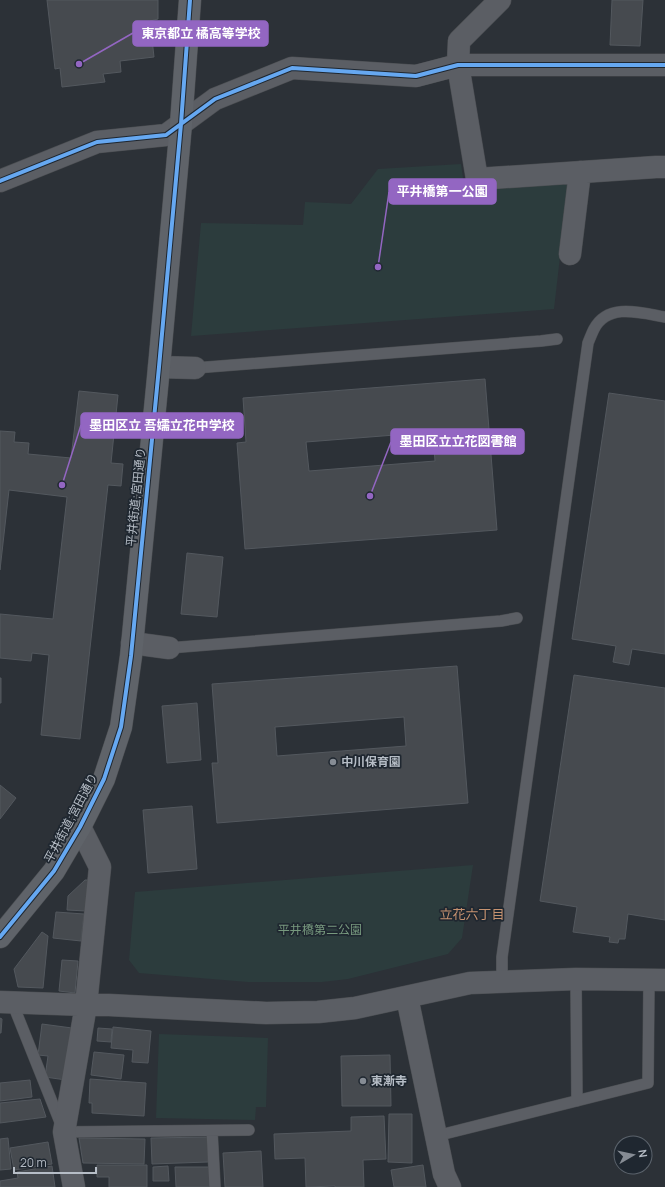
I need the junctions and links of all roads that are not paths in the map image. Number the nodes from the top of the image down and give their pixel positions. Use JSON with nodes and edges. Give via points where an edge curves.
{"nodes":[{"id":1,"x":190,"y":0,"type":"edge"},
{"id":2,"x":500,"y":0,"type":"edge"},
{"id":3,"x":458,"y":65,"type":"junction"},
{"id":4,"x":665,"y":65,"type":"edge"},
{"id":5,"x":181,"y":124,"type":"junction"},
{"id":6,"x":665,"y":167,"type":"edge"},
{"id":7,"x":580,"y":172,"type":"junction"},
{"id":8,"x":0,"y":180,"type":"edge"},
{"id":9,"x":570,"y":254,"type":"dead end"},
{"id":10,"x":665,"y":317,"type":"edge"},
{"id":11,"x":557,"y":339,"type":"dead end"},
{"id":12,"x":159,"y":367,"type":"junction"},
{"id":13,"x":196,"y":368,"type":"joint"},
{"id":14,"x":518,"y":618,"type":"dead end"},
{"id":15,"x":132,"y":643,"type":"junction"},
{"id":16,"x":169,"y":648,"type":"joint"},
{"id":17,"x":80,"y":827,"type":"junction"},
{"id":18,"x":0,"y":937,"type":"edge"},
{"id":19,"x":576,"y":979,"type":"junction"},
{"id":20,"x":657,"y":981,"type":"edge"},
{"id":21,"x":502,"y":982,"type":"junction"},
{"id":22,"x":407,"y":997,"type":"junction"},
{"id":23,"x":6,"y":1002,"type":"edge"},
{"id":24,"x":86,"y":1006,"type":"junction"},
{"id":25,"x":577,"y":1101,"type":"junction"},
{"id":26,"x":248,"y":1130,"type":"dead end"},
{"id":27,"x":212,"y":1131,"type":"junction"},
{"id":28,"x":64,"y":1132,"type":"junction"},
{"id":29,"x":436,"y":1136,"type":"junction"},
{"id":30,"x":74,"y":1187,"type":"edge"},
{"id":31,"x":215,"y":1187,"type":"edge"},
{"id":32,"x":450,"y":1187,"type":"edge"}],
"edges":[{"from":1,"to":5,"type":"street","name":"平井街道;宮田通り"},
{"from":2,"to":3,"type":"street","via":[[459,42]]},
{"from":3,"to":4,"type":"street"},
{"from":3,"to":5,"type":"street","via":[[416,76],[292,68],[215,99]]},
{"from":3,"to":7,"type":"street","via":[[477,179]]},
{"from":5,"to":8,"type":"street","via":[[166,135],[97,142]]},
{"from":5,"to":12,"type":"street","name":"平井街道;宮田通り"},
{"from":6,"to":7,"type":"street"},
{"from":7,"to":9,"type":"street"},
{"from":10,"to":21,"type":"lane","via":[[626,311],[614,312],[594,327],[588,343],[502,957]]},
{"from":11,"to":13,"type":"lane"},
{"from":12,"to":13,"type":"street"},
{"from":12,"to":15,"type":"street","name":"平井街道;宮田通り"},
{"from":14,"to":16,"type":"lane"},
{"from":15,"to":16,"type":"street"},
{"from":15,"to":17,"type":"street","name":"平井街道;宮田通り","via":[[121,727],[104,779]]},
{"from":17,"to":18,"type":"street","name":"平井街道;宮田通り","via":[[54,871]]},
{"from":17,"to":24,"type":"street","via":[[100,866]]},
{"from":19,"to":20,"type":"street"},
{"from":19,"to":21,"type":"street"},
{"from":19,"to":25,"type":"lane"},
{"from":20,"to":25,"type":"lane","via":[[648,1083]]},
{"from":21,"to":22,"type":"street","via":[[470,983]]},
{"from":22,"to":24,"type":"street","via":[[355,1008],[318,1012],[266,1013]]},
{"from":22,"to":29,"type":"street"},
{"from":23,"to":24,"type":"street"},
{"from":23,"to":28,"type":"lane"},
{"from":24,"to":28,"type":"street"},
{"from":25,"to":29,"type":"lane"},
{"from":26,"to":27,"type":"lane"},
{"from":27,"to":28,"type":"lane"},
{"from":27,"to":31,"type":"lane"},
{"from":28,"to":30,"type":"street"},
{"from":29,"to":32,"type":"street","via":[[444,1174]]}]}
